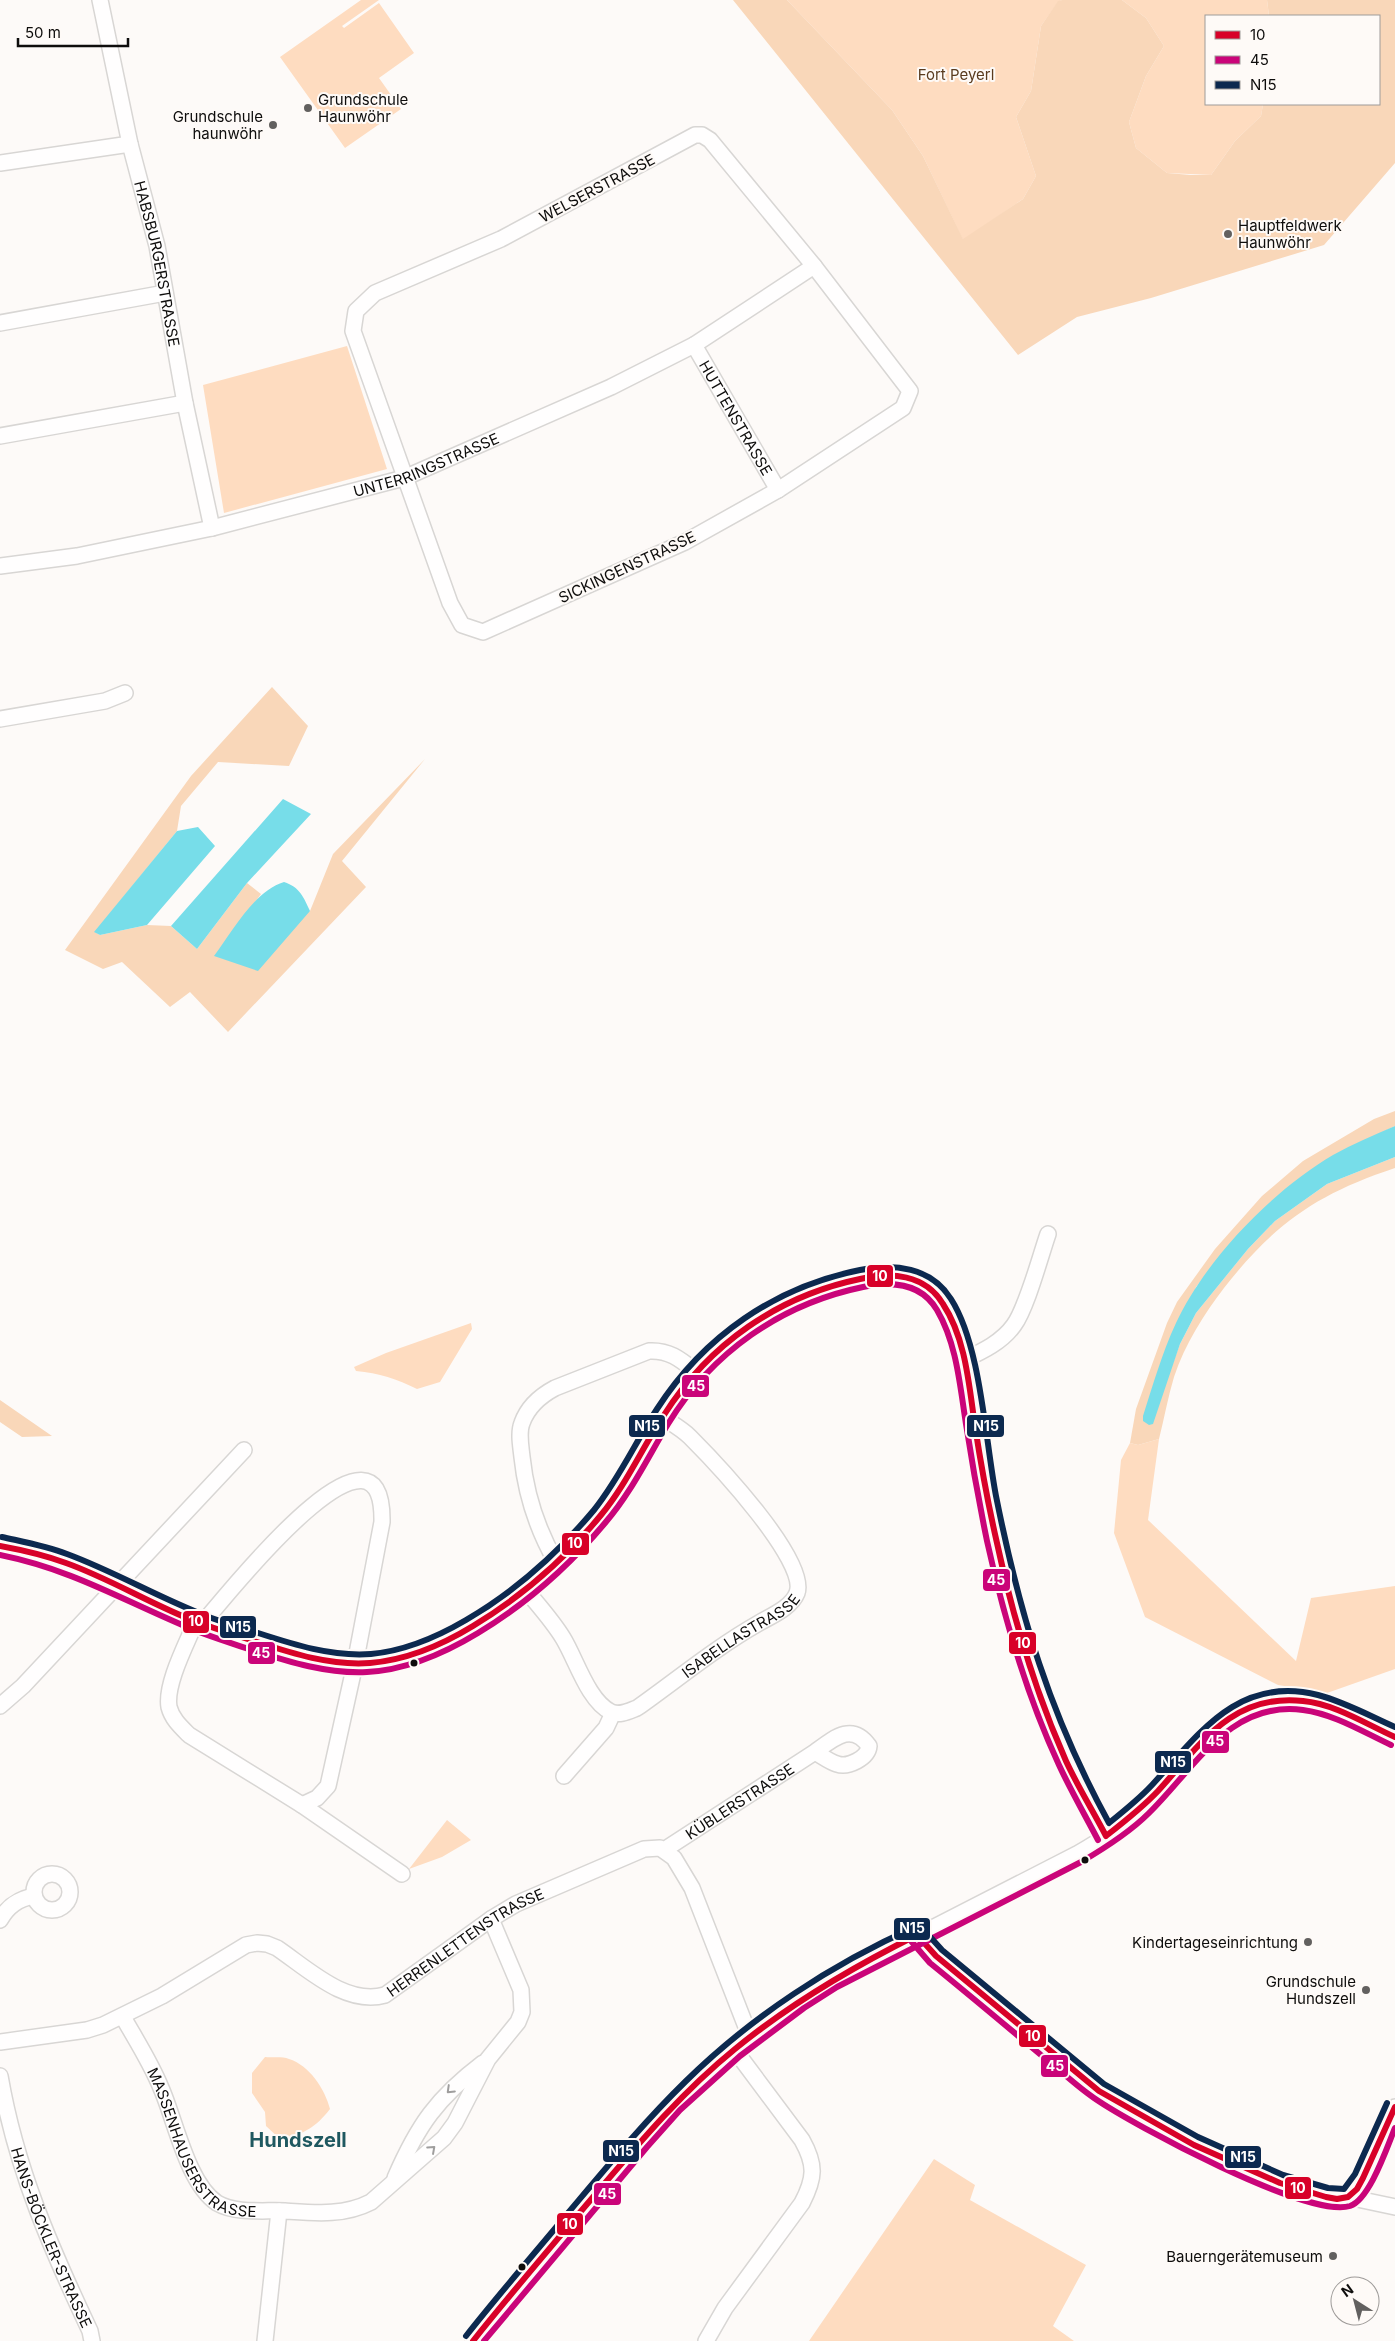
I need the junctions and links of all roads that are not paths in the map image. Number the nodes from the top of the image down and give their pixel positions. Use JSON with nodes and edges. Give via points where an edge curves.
{"nodes":[{"id":1,"x":100,"y":0,"type":"edge"},
{"id":2,"x":130,"y":144,"type":"junction"},
{"id":3,"x":0,"y":163,"type":"edge"},
{"id":4,"x":814,"y":266,"type":"junction"},
{"id":5,"x":165,"y":293,"type":"junction"},
{"id":6,"x":0,"y":323,"type":"edge"},
{"id":7,"x":694,"y":345,"type":"junction"},
{"id":8,"x":910,"y":391,"type":"joint"},
{"id":9,"x":185,"y":403,"type":"junction"},
{"id":10,"x":0,"y":436,"type":"edge"},
{"id":11,"x":404,"y":478,"type":"junction"},
{"id":12,"x":778,"y":490,"type":"junction"},
{"id":13,"x":212,"y":528,"type":"junction"},
{"id":14,"x":0,"y":566,"type":"edge"},
{"id":15,"x":125,"y":693,"type":"dead end"},
{"id":16,"x":0,"y":718,"type":"edge"},
{"id":17,"x":1048,"y":1234,"type":"dead end"},
{"id":18,"x":964,"y":1360,"type":"junction"},
{"id":19,"x":695,"y":1371,"type":"junction"},
{"id":20,"x":662,"y":1417,"type":"junction"},
{"id":21,"x":244,"y":1450,"type":"dead end"},
{"id":22,"x":0,"y":1546,"type":"edge"},
{"id":23,"x":556,"y":1562,"type":"junction"},
{"id":24,"x":117,"y":1586,"type":"junction"},
{"id":25,"x":525,"y":1589,"type":"junction"},
{"id":26,"x":199,"y":1623,"type":"junction"},
{"id":27,"x":355,"y":1664,"type":"junction"},
{"id":28,"x":0,"y":1706,"type":"edge"},
{"id":29,"x":614,"y":1713,"type":"junction"},
{"id":30,"x":1395,"y":1737,"type":"edge"},
{"id":31,"x":815,"y":1752,"type":"dead end"},
{"id":32,"x":564,"y":1776,"type":"dead end"},
{"id":33,"x":302,"y":1805,"type":"junction"},
{"id":34,"x":1106,"y":1836,"type":"junction"},
{"id":35,"x":664,"y":1850,"type":"junction"},
{"id":36,"x":402,"y":1874,"type":"dead end"},
{"id":37,"x":34,"y":1896,"type":"dead end"},
{"id":38,"x":491,"y":1919,"type":"junction"},
{"id":39,"x":0,"y":1920,"type":"edge"},
{"id":40,"x":917,"y":1935,"type":"junction"},
{"id":41,"x":123,"y":2017,"type":"junction"},
{"id":42,"x":750,"y":2037,"type":"junction"},
{"id":43,"x":0,"y":2042,"type":"edge"},
{"id":44,"x":734,"y":2049,"type":"junction"},
{"id":45,"x":488,"y":2059,"type":"junction"},
{"id":46,"x":0,"y":2076,"type":"edge"},
{"id":47,"x":1395,"y":2107,"type":"edge"},
{"id":48,"x":394,"y":2180,"type":"junction"},
{"id":49,"x":1348,"y":2197,"type":"junction"},
{"id":50,"x":1395,"y":2207,"type":"edge"},
{"id":51,"x":279,"y":2211,"type":"junction"},
{"id":52,"x":92,"y":2341,"type":"edge"},
{"id":53,"x":265,"y":2341,"type":"edge"},
{"id":54,"x":473,"y":2341,"type":"edge"},
{"id":55,"x":706,"y":2341,"type":"edge"}],
"edges":[{"from":1,"to":2,"type":"street","name":"HABSBURGERSTRASSE"},
{"from":2,"to":3,"type":"street"},
{"from":2,"to":5,"type":"street","name":"HABSBURGERSTRASSE"},
{"from":4,"to":7,"type":"street","name":"UNTERRINGSTRASSE"},
{"from":4,"to":8,"type":"street","name":"WELSERSTRASSE"},
{"from":4,"to":11,"type":"street","name":"WELSERSTRASSE","via":[[710,140],[694,135],[501,239],[375,293],[356,311],[353,331]]},
{"from":5,"to":6,"type":"street"},
{"from":5,"to":9,"type":"street","name":"HABSBURGERSTRASSE"},
{"from":7,"to":11,"type":"street","name":"UNTERRINGSTRASSE","via":[[611,387]]},
{"from":7,"to":12,"type":"street","name":"HUTTENSTRASSE"},
{"from":8,"to":12,"type":"street","name":"SICKINGENSTRASSE","via":[[903,408]]},
{"from":9,"to":10,"type":"street"},
{"from":9,"to":13,"type":"street","name":"HABSBURGERSTRASSE"},
{"from":11,"to":12,"type":"street","name":"SICKINGENSTRASSE","via":[[450,603],[462,625],[483,632],[685,542]]},
{"from":11,"to":13,"type":"street","name":"UNTERRINGSTRASSE"},
{"from":13,"to":14,"type":"street","name":"UNTERRINGSTRASSE","via":[[77,556]]},
{"from":15,"to":16,"type":"street","via":[[105,702]]},
{"from":17,"to":18,"type":"street","via":[[1015,1324],[988,1348]]},
{"from":18,"to":19,"type":"street","via":[[944,1305],[934,1291],[912,1277],[885,1275],[827,1287],[773,1309],[728,1339]]},
{"from":18,"to":34,"type":"street","via":[[990,1511],[1031,1669],[1064,1757]]},
{"from":19,"to":20,"type":"street"},
{"from":19,"to":23,"type":"street","via":[[672,1354],[649,1351],[543,1394],[527,1412],[521,1425],[520,1446],[524,1476],[544,1542]]},
{"from":20,"to":23,"type":"street","via":[[625,1482],[603,1512]]},
{"from":20,"to":29,"type":"street","name":"ISABELLASTRASSE","via":[[688,1435],[742,1494],[789,1559],[799,1582],[797,1594],[790,1604],[730,1639],[637,1708]]},
{"from":21,"to":24,"type":"street"},
{"from":22,"to":24,"type":"street","via":[[76,1566]]},
{"from":23,"to":25,"type":"street"},
{"from":24,"to":26,"type":"street"},
{"from":24,"to":28,"type":"street","via":[[23,1686]]},
{"from":25,"to":27,"type":"street","via":[[473,1627],[423,1650],[384,1661]]},
{"from":25,"to":29,"type":"street","via":[[562,1637],[592,1693]]},
{"from":26,"to":27,"type":"street","via":[[281,1650]]},
{"from":26,"to":27,"type":"street","via":[[292,1525],[339,1487],[362,1480],[379,1495],[382,1522]]},
{"from":26,"to":33,"type":"street","via":[[170,1686],[169,1707],[176,1722],[190,1735]]},
{"from":27,"to":33,"type":"street","via":[[328,1786],[316,1798]]},
{"from":29,"to":32,"type":"street","via":[[606,1728]]},
{"from":30,"to":34,"type":"street","via":[[1342,1713],[1302,1701],[1252,1707],[1228,1718],[1209,1732],[1142,1808]]},
{"from":31,"to":35,"type":"street","name":"KÜBLERSTRASSE"},
{"from":33,"to":36,"type":"street"},
{"from":34,"to":40,"type":"street"},
{"from":35,"to":38,"type":"street","name":"HERRENLETTENSTRASSE","via":[[644,1850],[542,1892]]},
{"from":35,"to":42,"type":"street","via":[[674,1858],[692,1888]]},
{"from":37,"to":39,"type":"street","via":[[22,1898],[12,1905]]},
{"from":38,"to":41,"type":"street","name":"HERRENLETTENSTRASSE","via":[[385,1996],[373,1999],[356,1997],[339,1990],[277,1948],[257,1943],[235,1950]]},
{"from":38,"to":45,"type":"street","name":"MASSENHAUSERSTRASSE","via":[[518,1979],[523,2001],[518,2022]]},
{"from":40,"to":42,"type":"street","via":[[833,1979]]},
{"from":40,"to":49,"type":"street","via":[[936,1956],[1046,2049],[1123,2106],[1194,2145],[1280,2183],[1326,2197]]},
{"from":41,"to":43,"type":"street","name":"HERRENLETTENSTRASSE","via":[[87,2030]]},
{"from":41,"to":51,"type":"street","name":"MASSENHAUSERSTRASSE","via":[[159,2084],[182,2146],[202,2187],[217,2203],[227,2207]]},
{"from":42,"to":44,"type":"street"},
{"from":44,"to":54,"type":"street","via":[[674,2104],[640,2141]]},
{"from":44,"to":55,"type":"street","via":[[802,2140],[810,2154],[813,2175],[802,2203],[725,2308]]},
{"from":45,"to":48,"type":"street","name":"MASSENHAUSERSTRASSE","one_way":true,"via":[[455,2085],[431,2111]]},
{"from":48,"to":45,"type":"street","name":"MASSENHAUSERSTRASSE","one_way":true,"via":[[444,2138]]},
{"from":46,"to":52,"type":"street","name":"HANS-BÖCKLER-STRASSE","via":[[24,2178],[48,2243]]},
{"from":47,"to":49,"type":"street","via":[[1363,2178]]},
{"from":48,"to":51,"type":"street","name":"MASSENHAUSERSTRASSE","via":[[371,2202],[357,2209],[315,2213]]},
{"from":49,"to":50,"type":"street"},
{"from":51,"to":53,"type":"street"}]}
